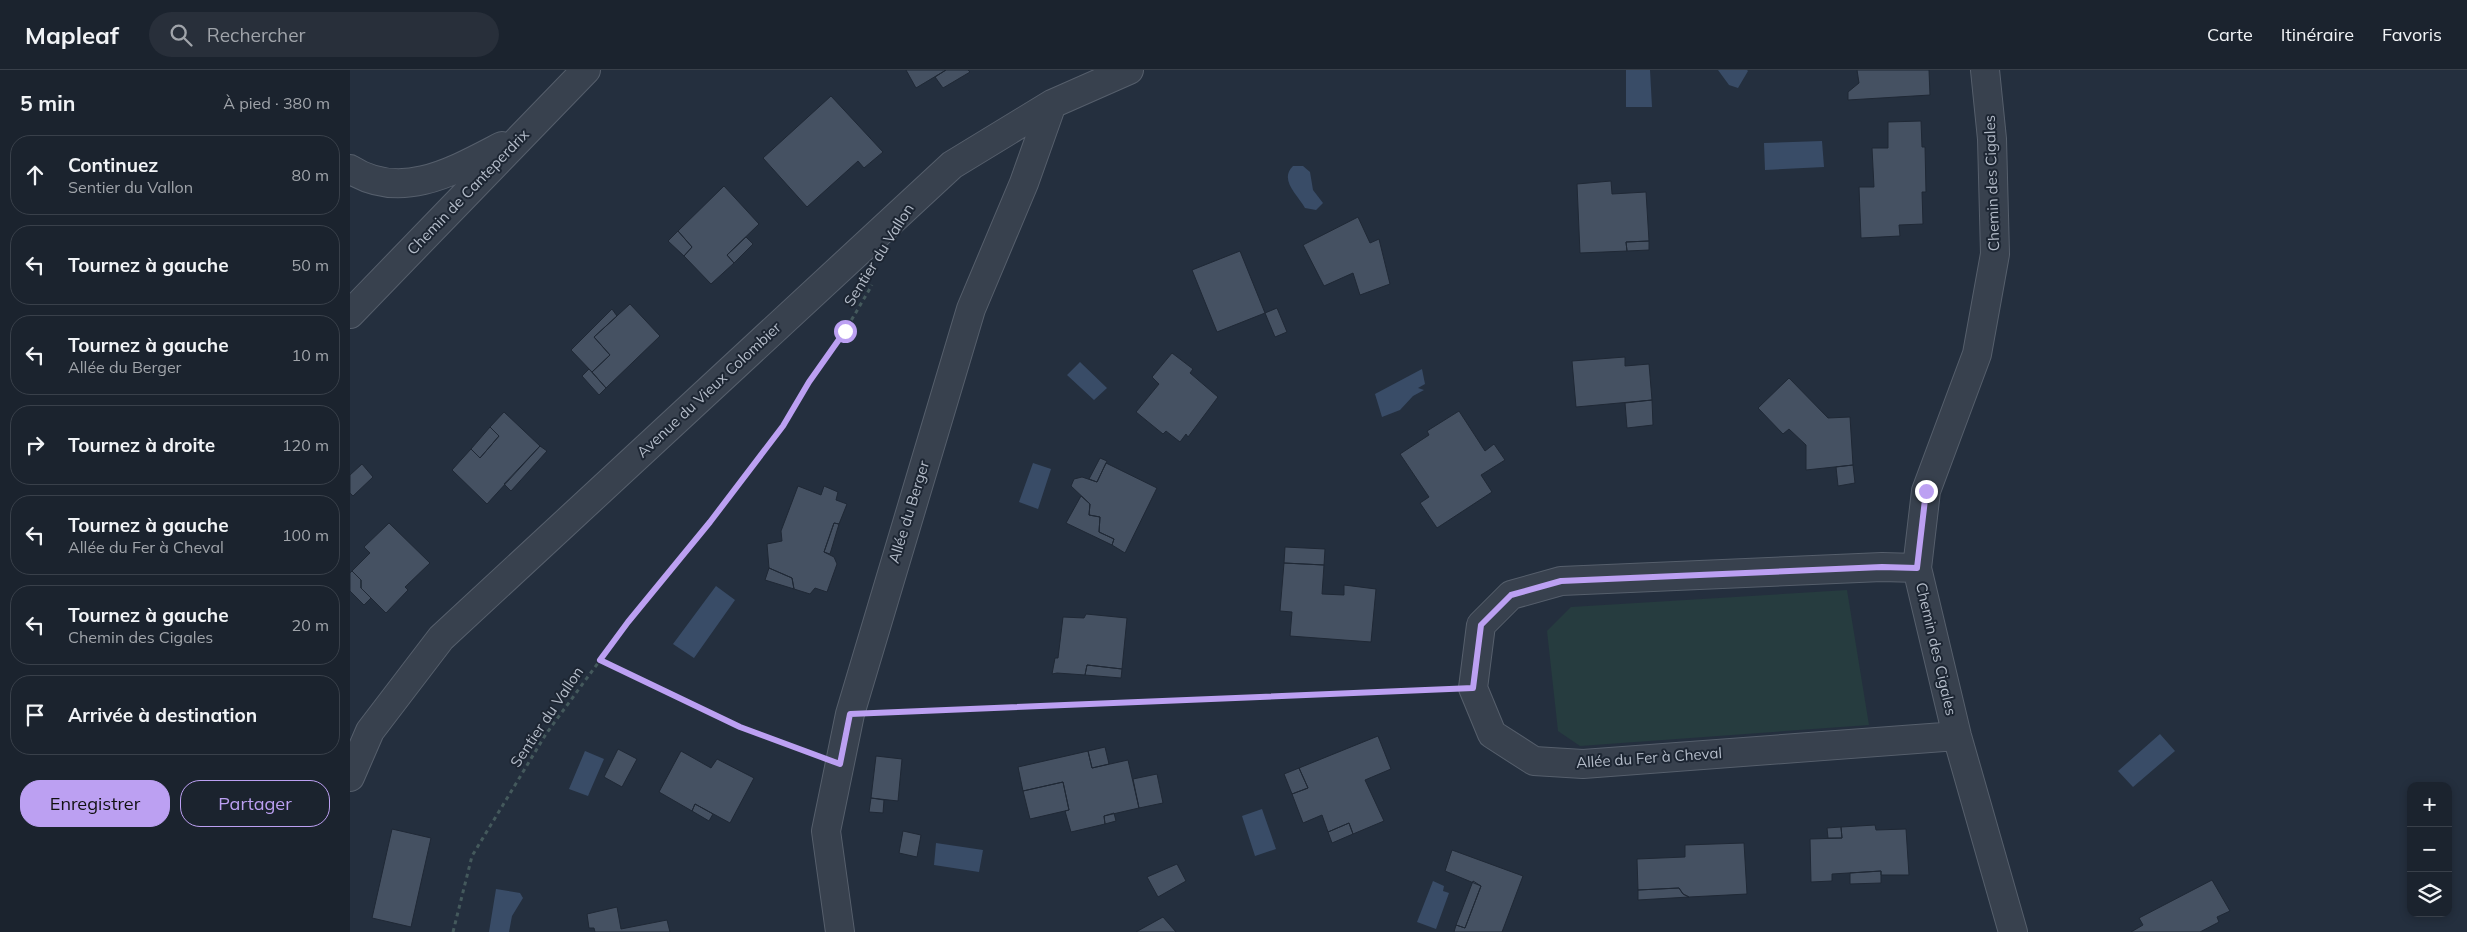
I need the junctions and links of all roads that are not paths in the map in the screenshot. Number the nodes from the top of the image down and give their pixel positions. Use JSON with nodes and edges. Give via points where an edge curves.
{"nodes":[{"id":1,"x":586,"y":70,"type":"edge"},
{"id":2,"x":1129,"y":70,"type":"edge"},
{"id":3,"x":1985,"y":70,"type":"edge"},
{"id":4,"x":1052,"y":104,"type":"junction"},
{"id":5,"x":525,"y":134,"type":"junction"},
{"id":6,"x":350,"y":169,"type":"edge"},
{"id":7,"x":350,"y":314,"type":"edge"},
{"id":8,"x":1917,"y":568,"type":"junction"},
{"id":9,"x":1957,"y":736,"type":"junction"},
{"id":10,"x":350,"y":777,"type":"edge"},
{"id":11,"x":840,"y":932,"type":"edge"},
{"id":12,"x":2013,"y":932,"type":"edge"}],
"edges":[{"from":1,"to":5,"type":"street","name":"Chemin de Canteperdrix"},
{"from":2,"to":4,"type":"street","name":"Avenue du Vieux Colombier"},
{"from":3,"to":8,"type":"street","name":"Chemin des Cigales","via":[[1992,139],[1995,254],[1977,354],[1926,491]]},
{"from":4,"to":10,"type":"street","name":"Avenue du Vieux Colombier","via":[[952,165],[441,638],[370,730]]},
{"from":4,"to":11,"type":"street","name":"Allée du Berger","via":[[1024,183],[971,309],[850,714],[826,831]]},
{"from":5,"to":6,"type":"street","via":[[470,163],[426,181],[390,184],[372,181]]},
{"from":5,"to":7,"type":"street","name":"Chemin de Canteperdrix"},
{"from":8,"to":9,"type":"street","name":"Chemin des Cigales"},
{"from":8,"to":9,"type":"street","name":"Allée du Fer à Cheval","via":[[1552,583],[1511,595],[1481,625],[1473,688],[1492,734],[1534,761],[1583,764]]},
{"from":9,"to":12,"type":"street","name":"Chemin des Cigales"}]}
